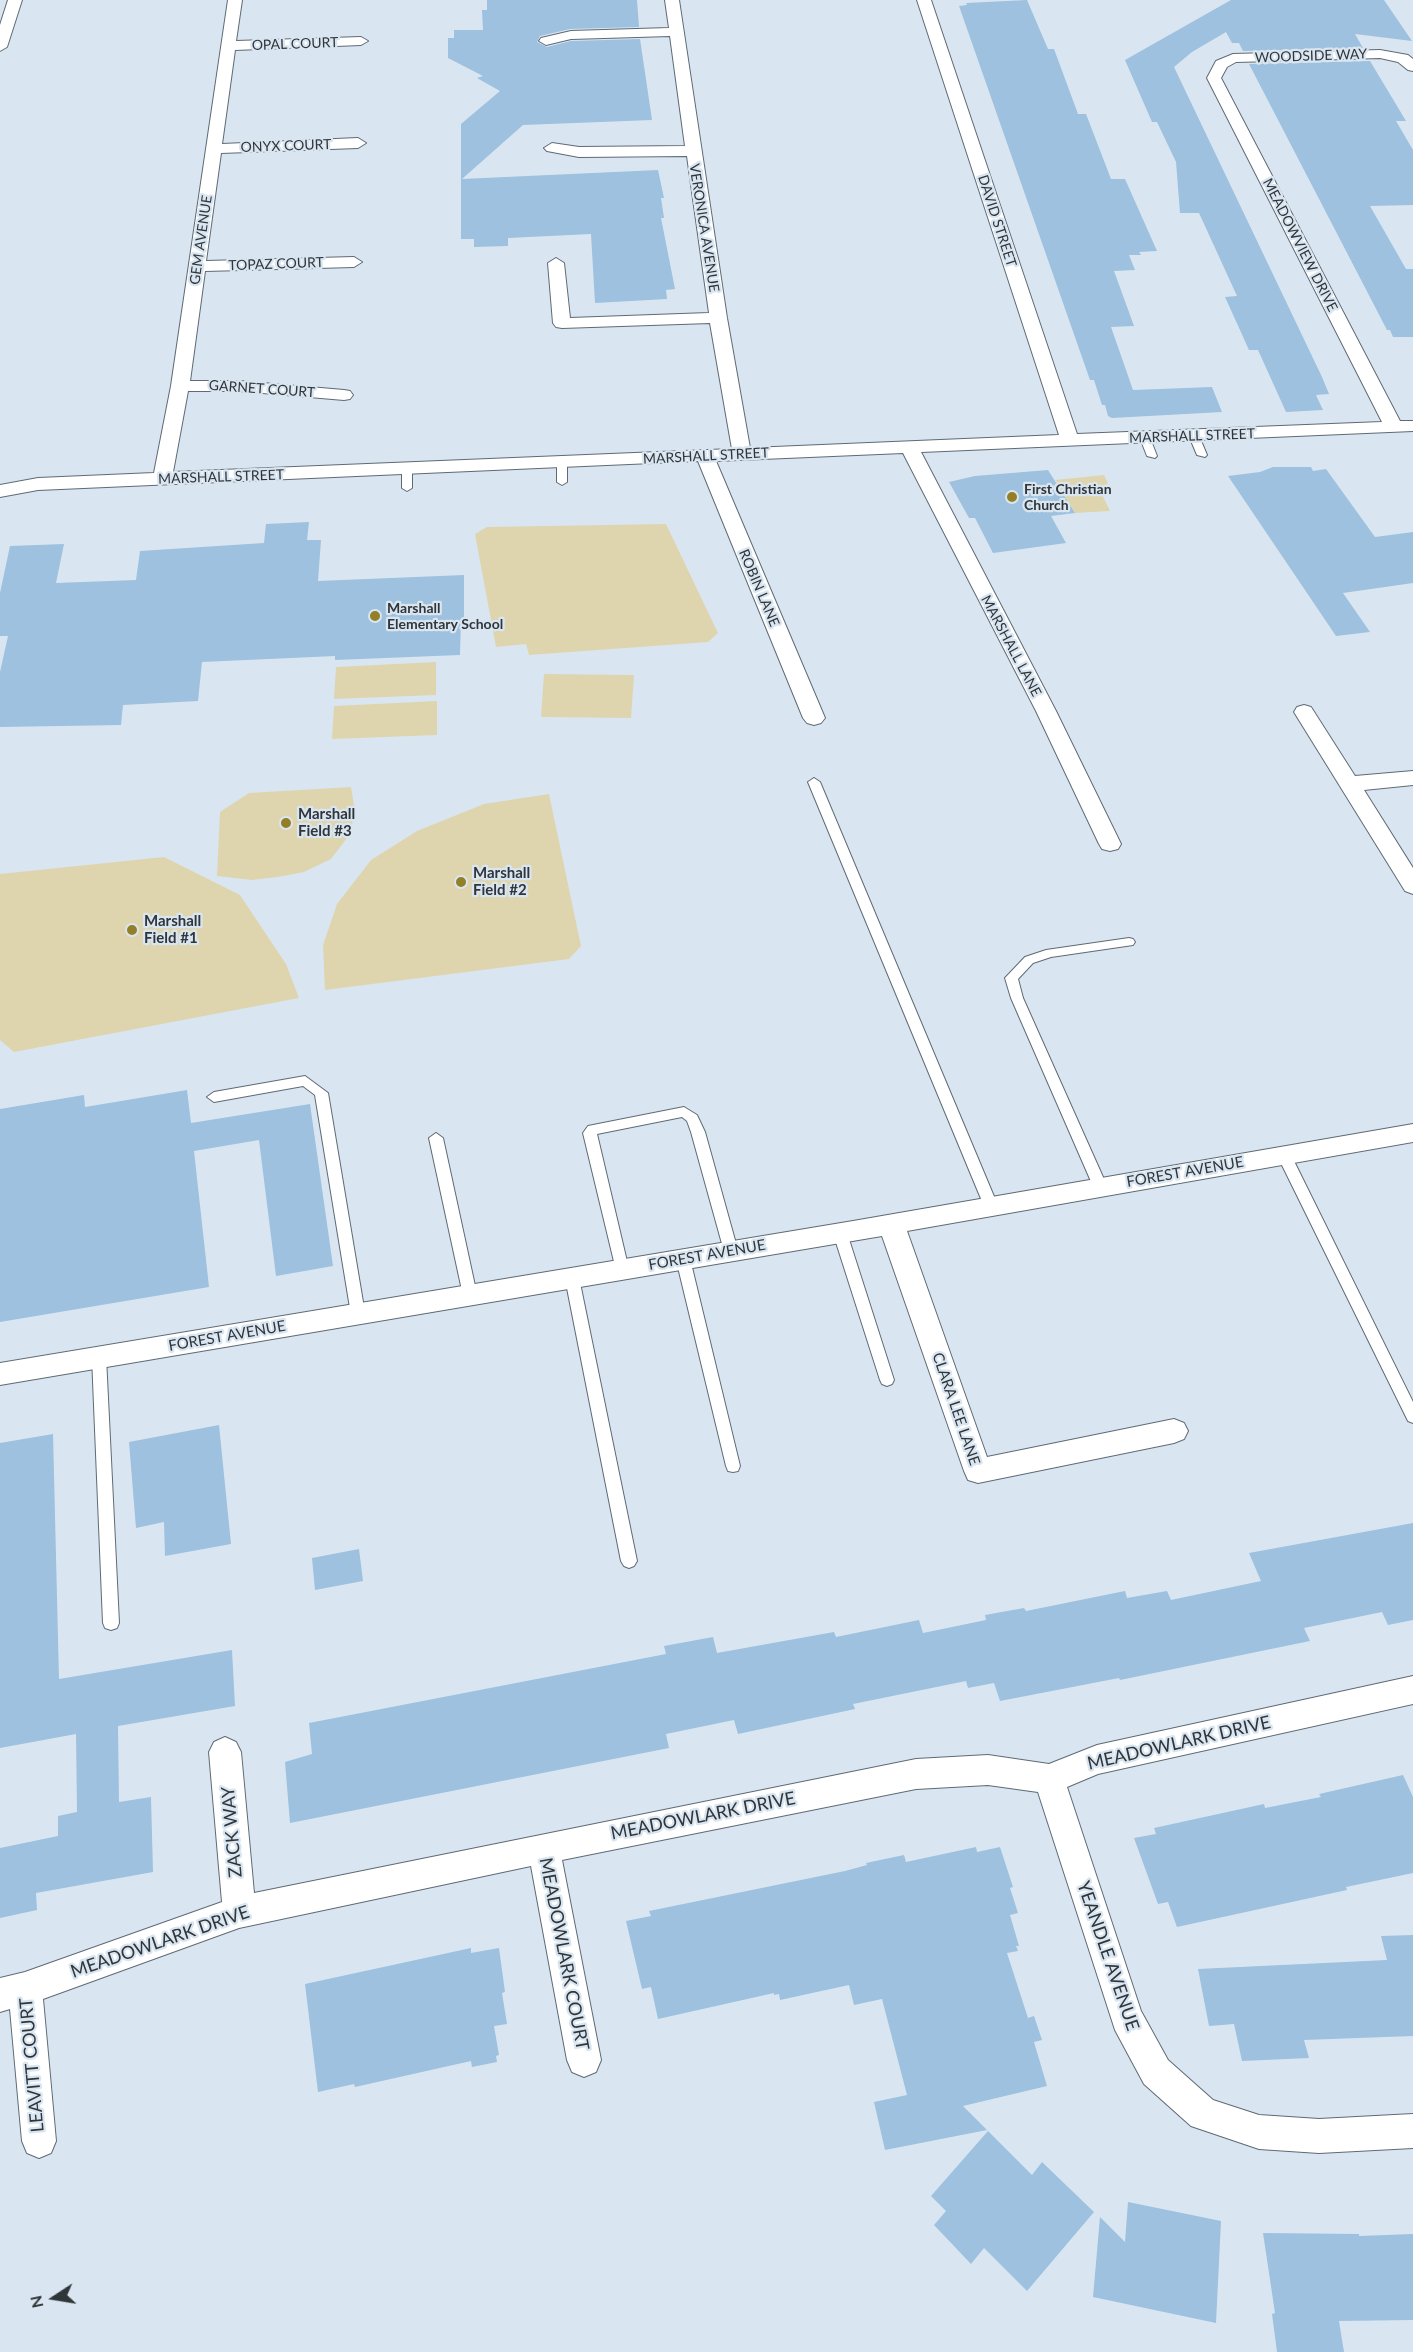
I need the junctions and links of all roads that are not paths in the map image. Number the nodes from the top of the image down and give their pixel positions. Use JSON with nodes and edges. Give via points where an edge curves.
{"nodes":[{"id":1,"x":15,"y":0,"type":"edge"},
{"id":2,"x":235,"y":0,"type":"edge"},
{"id":3,"x":672,"y":0,"type":"edge"},
{"id":4,"x":924,"y":0,"type":"edge"},
{"id":5,"x":676,"y":32,"type":"junction"},
{"id":6,"x":361,"y":41,"type":"dead end"},
{"id":7,"x":546,"y":41,"type":"dead end"},
{"id":8,"x":229,"y":46,"type":"junction"},
{"id":9,"x":0,"y":47,"type":"edge"},
{"id":10,"x":1408,"y":62,"type":"edge"},
{"id":11,"x":1221,"y":64,"type":"joint"},
{"id":12,"x":358,"y":143,"type":"dead end"},
{"id":13,"x":552,"y":148,"type":"dead end"},
{"id":14,"x":213,"y":149,"type":"junction"},
{"id":15,"x":693,"y":151,"type":"junction"},
{"id":16,"x":354,"y":262,"type":"dead end"},
{"id":17,"x":556,"y":263,"type":"dead end"},
{"id":18,"x":197,"y":266,"type":"junction"},
{"id":19,"x":718,"y":318,"type":"junction"},
{"id":20,"x":180,"y":386,"type":"junction"},
{"id":21,"x":344,"y":395,"type":"dead end"},
{"id":22,"x":1413,"y":426,"type":"edge"},
{"id":23,"x":1394,"y":427,"type":"junction"},
{"id":24,"x":1194,"y":436,"type":"junction"},
{"id":25,"x":1145,"y":438,"type":"junction"},
{"id":26,"x":1070,"y":441,"type":"junction"},
{"id":27,"x":910,"y":448,"type":"junction"},
{"id":28,"x":742,"y":455,"type":"junction"},
{"id":29,"x":1202,"y":455,"type":"dead end"},
{"id":30,"x":1152,"y":456,"type":"dead end"},
{"id":31,"x":705,"y":457,"type":"junction"},
{"id":32,"x":162,"y":478,"type":"junction"},
{"id":33,"x":0,"y":491,"type":"edge"},
{"id":34,"x":1304,"y":712,"type":"dead end"},
{"id":35,"x":814,"y":718,"type":"dead end"},
{"id":36,"x":1413,"y":778,"type":"edge"},
{"id":37,"x":814,"y":782,"type":"dead end"},
{"id":38,"x":1348,"y":784,"type":"junction"},
{"id":39,"x":1110,"y":844,"type":"dead end"},
{"id":40,"x":1413,"y":886,"type":"edge"},
{"id":41,"x":1129,"y":942,"type":"dead end"},
{"id":42,"x":214,"y":1097,"type":"dead end"},
{"id":43,"x":1413,"y":1133,"type":"edge"},
{"id":44,"x":436,"y":1138,"type":"dead end"},
{"id":45,"x":1284,"y":1155,"type":"junction"},
{"id":46,"x":1100,"y":1186,"type":"junction"},
{"id":47,"x":991,"y":1206,"type":"junction"},
{"id":48,"x":891,"y":1224,"type":"junction"},
{"id":49,"x":840,"y":1233,"type":"junction"},
{"id":50,"x":731,"y":1251,"type":"junction"},
{"id":51,"x":683,"y":1259,"type":"junction"},
{"id":52,"x":622,"y":1270,"type":"junction"},
{"id":53,"x":572,"y":1278,"type":"junction"},
{"id":54,"x":470,"y":1295,"type":"junction"},
{"id":55,"x":358,"y":1314,"type":"junction"},
{"id":56,"x":99,"y":1357,"type":"junction"},
{"id":57,"x":0,"y":1374,"type":"edge"},
{"id":58,"x":887,"y":1380,"type":"dead end"},
{"id":59,"x":1413,"y":1417,"type":"edge"},
{"id":60,"x":1174,"y":1431,"type":"dead end"},
{"id":61,"x":733,"y":1466,"type":"dead end"},
{"id":62,"x":629,"y":1561,"type":"dead end"},
{"id":63,"x":111,"y":1623,"type":"dead end"},
{"id":64,"x":1413,"y":1690,"type":"edge"},
{"id":65,"x":225,"y":1752,"type":"dead end"},
{"id":66,"x":1049,"y":1779,"type":"junction"},
{"id":67,"x":544,"y":1848,"type":"junction"},
{"id":68,"x":239,"y":1912,"type":"junction"},
{"id":69,"x":13,"y":1992,"type":"edge"},
{"id":70,"x":584,"y":2060,"type":"dead end"},
{"id":71,"x":1413,"y":2132,"type":"edge"},
{"id":72,"x":39,"y":2141,"type":"dead end"}],
"edges":[{"from":1,"to":9,"type":"street"},
{"from":2,"to":8,"type":"street","name":"GEM AVENUE"},
{"from":3,"to":5,"type":"street","name":"VERONICA AVENUE"},
{"from":4,"to":26,"type":"street","name":"DAVID STREET"},
{"from":5,"to":7,"type":"street","via":[[571,35]]},
{"from":5,"to":15,"type":"street","name":"VERONICA AVENUE"},
{"from":6,"to":8,"type":"street","name":"OPAL COURT"},
{"from":8,"to":14,"type":"street","name":"GEM AVENUE"},
{"from":10,"to":11,"type":"street","name":"WOODSIDE WAY","via":[[1380,54],[1233,58]]},
{"from":11,"to":23,"type":"street","name":"MEADOWVIEW DRIVE","via":[[1214,78]]},
{"from":12,"to":14,"type":"street","name":"ONYX COURT"},
{"from":13,"to":15,"type":"street","via":[[579,152]]},
{"from":14,"to":18,"type":"street","name":"GEM AVENUE"},
{"from":15,"to":19,"type":"street","name":"VERONICA AVENUE"},
{"from":16,"to":18,"type":"street","name":"TOPAZ COURT"},
{"from":17,"to":19,"type":"street","via":[[562,322]]},
{"from":18,"to":20,"type":"street","name":"GEM AVENUE"},
{"from":19,"to":28,"type":"street","name":"VERONICA AVENUE"},
{"from":20,"to":21,"type":"street","name":"GARNET COURT","via":[[239,386]]},
{"from":20,"to":32,"type":"street","name":"GEM AVENUE"},
{"from":22,"to":23,"type":"street","name":"MARSHALL STREET"},
{"from":23,"to":24,"type":"street","name":"MARSHALL STREET"},
{"from":24,"to":25,"type":"street","name":"MARSHALL STREET"},
{"from":24,"to":29,"type":"lane"},
{"from":25,"to":26,"type":"street","name":"MARSHALL STREET"},
{"from":25,"to":30,"type":"lane"},
{"from":26,"to":27,"type":"street","name":"MARSHALL STREET"},
{"from":27,"to":28,"type":"street","name":"MARSHALL STREET"},
{"from":27,"to":39,"type":"street","name":"MARSHALL LANE"},
{"from":28,"to":31,"type":"street","name":"MARSHALL STREET"},
{"from":31,"to":32,"type":"street","name":"MARSHALL STREET","via":[[562,472],[407,479]]},
{"from":31,"to":35,"type":"street","name":"ROBIN LANE"},
{"from":32,"to":33,"type":"street","name":"MARSHALL STREET","via":[[38,484]]},
{"from":34,"to":38,"type":"street"},
{"from":36,"to":38,"type":"street"},
{"from":37,"to":47,"type":"lane"},
{"from":38,"to":40,"type":"street"},
{"from":41,"to":46,"type":"lane","via":[[1050,953],[1029,960],[1011,978]]},
{"from":42,"to":55,"type":"lane","via":[[305,1081],[321,1093]]},
{"from":43,"to":45,"type":"street","name":"FOREST AVENUE"},
{"from":44,"to":54,"type":"lane"},
{"from":45,"to":46,"type":"street","name":"FOREST AVENUE"},
{"from":45,"to":59,"type":"lane"},
{"from":46,"to":47,"type":"street","name":"FOREST AVENUE"},
{"from":47,"to":48,"type":"street","name":"FOREST AVENUE"},
{"from":48,"to":49,"type":"street","name":"FOREST AVENUE"},
{"from":48,"to":60,"type":"street","name":"CLARA LEE LANE","via":[[978,1471]]},
{"from":49,"to":50,"type":"street","name":"FOREST AVENUE"},
{"from":49,"to":58,"type":"lane"},
{"from":50,"to":51,"type":"street","name":"FOREST AVENUE"},
{"from":50,"to":52,"type":"lane","via":[[698,1132],[692,1118],[684,1113],[590,1133]]},
{"from":51,"to":52,"type":"street","name":"FOREST AVENUE"},
{"from":51,"to":61,"type":"lane"},
{"from":52,"to":53,"type":"street","name":"FOREST AVENUE"},
{"from":53,"to":54,"type":"street","name":"FOREST AVENUE"},
{"from":53,"to":62,"type":"lane"},
{"from":54,"to":55,"type":"street","name":"FOREST AVENUE"},
{"from":55,"to":56,"type":"street","name":"FOREST AVENUE"},
{"from":56,"to":57,"type":"street","name":"FOREST AVENUE"},
{"from":56,"to":63,"type":"lane"},
{"from":64,"to":66,"type":"street","name":"MEADOWLARK DRIVE","via":[[1097,1760]]},
{"from":65,"to":68,"type":"street","name":"ZACK WAY"},
{"from":66,"to":67,"type":"street","name":"MEADOWLARK DRIVE","via":[[988,1770],[916,1774]]},
{"from":66,"to":71,"type":"street","name":"YEANDLE AVENUE","via":[[1127,2018],[1156,2072],[1203,2114],[1258,2132],[1320,2136]]},
{"from":67,"to":68,"type":"street","name":"MEADOWLARK DRIVE"},
{"from":67,"to":70,"type":"street","name":"MEADOWLARK COURT"},
{"from":68,"to":69,"type":"street","name":"MEADOWLARK DRIVE"},
{"from":69,"to":72,"type":"street","name":"LEAVITT COURT"}]}
